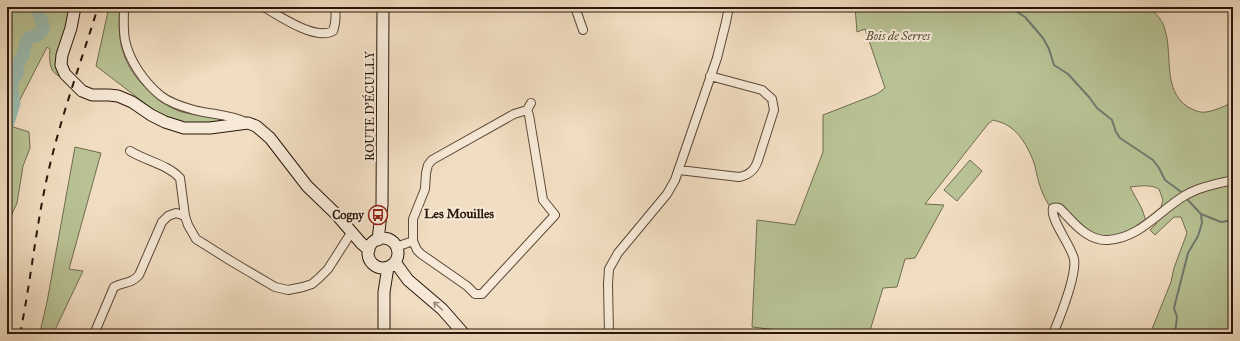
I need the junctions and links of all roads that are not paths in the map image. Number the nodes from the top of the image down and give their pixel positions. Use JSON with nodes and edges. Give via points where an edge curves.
{"nodes":[{"id":1,"x":75,"y":7,"type":"edge"},
{"id":2,"x":124,"y":7,"type":"edge"},
{"id":3,"x":264,"y":7,"type":"edge"},
{"id":4,"x":335,"y":7,"type":"edge"},
{"id":5,"x":383,"y":7,"type":"edge"},
{"id":6,"x":575,"y":7,"type":"edge"},
{"id":7,"x":729,"y":7,"type":"edge"},
{"id":8,"x":582,"y":30,"type":"dead end"},
{"id":9,"x":710,"y":76,"type":"junction"},
{"id":10,"x":248,"y":123,"type":"junction"},
{"id":11,"x":130,"y":151,"type":"dead end"},
{"id":12,"x":679,"y":170,"type":"junction"},
{"id":13,"x":1233,"y":180,"type":"edge"},
{"id":14,"x":185,"y":216,"type":"junction"},
{"id":15,"x":353,"y":234,"type":"junction"},
{"id":16,"x":413,"y":241,"type":"junction"},
{"id":17,"x":381,"y":244,"type":"junction"},
{"id":18,"x":387,"y":266,"type":"junction"},
{"id":19,"x":94,"y":334,"type":"edge"},
{"id":20,"x":384,"y":334,"type":"edge"},
{"id":21,"x":464,"y":334,"type":"edge"},
{"id":22,"x":609,"y":334,"type":"edge"},
{"id":23,"x":1054,"y":334,"type":"edge"}],
"edges":[{"from":1,"to":10,"type":"street","via":[[61,65],[65,74],[82,91],[92,95],[118,96],[171,125],[184,128],[210,128]]},
{"from":2,"to":10,"type":"street","via":[[123,27],[131,60],[161,96],[194,110],[234,117]]},
{"from":3,"to":4,"type":"street","via":[[302,28],[320,34],[333,32],[336,20]]},
{"from":5,"to":17,"type":"street","name":"ROUTE D'ÉCULLY","via":[[382,205],[386,230]]},
{"from":6,"to":8,"type":"street"},
{"from":7,"to":9,"type":"street"},
{"from":9,"to":12,"type":"street"},
{"from":9,"to":12,"type":"street","via":[[762,90],[772,98],[774,110],[757,164],[746,176],[739,177]]},
{"from":10,"to":15,"type":"street","via":[[256,126],[270,138],[298,177]]},
{"from":11,"to":14,"type":"street","via":[[164,167],[180,178]]},
{"from":12,"to":22,"type":"street","via":[[667,194],[618,252],[609,270]]},
{"from":13,"to":23,"type":"street","via":[[1201,188],[1184,196],[1148,224],[1132,233],[1108,240],[1092,237],[1060,209],[1053,208],[1053,217],[1072,254],[1074,266]]},
{"from":14,"to":15,"type":"street","via":[[196,239],[275,287],[288,290],[312,284],[319,278]]},
{"from":14,"to":19,"type":"street","via":[[176,213],[162,222],[139,275],[128,283],[114,287]]},
{"from":15,"to":17,"type":"street"},
{"from":16,"to":16,"type":"street","via":[[413,219],[425,189],[428,165],[432,160],[529,107],[543,200],[554,215],[482,294],[475,294],[425,257],[417,250]]},
{"from":16,"to":17,"type":"street"},
{"from":17,"to":18,"type":"street","via":[[397,256]]},
{"from":17,"to":18,"type":"street","via":[[370,259],[373,264]]},
{"from":18,"to":20,"type":"street"},
{"from":21,"to":18,"type":"street","one_way":true,"via":[[442,309]]}]}
